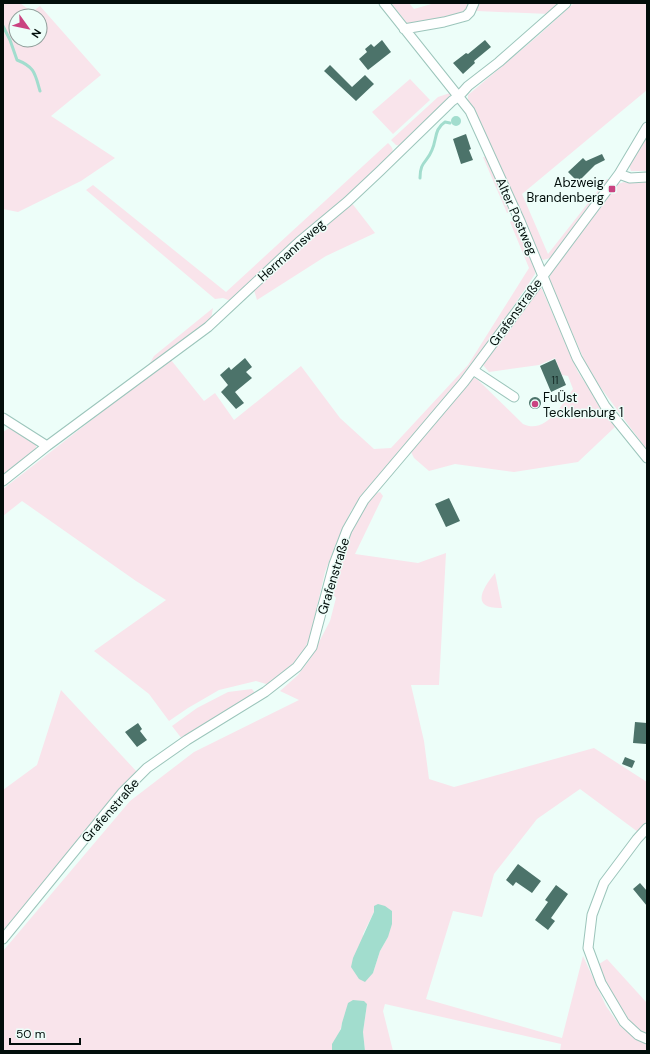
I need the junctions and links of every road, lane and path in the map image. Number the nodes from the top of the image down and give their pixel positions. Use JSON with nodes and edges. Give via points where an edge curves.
{"nodes":[{"id":1,"x":384,"y":3,"type":"edge"},
{"id":2,"x":474,"y":3,"type":"edge"},
{"id":3,"x":566,"y":3,"type":"edge"},
{"id":4,"x":404,"y":29,"type":"junction"},
{"id":5,"x":459,"y":96,"type":"junction"},
{"id":6,"x":647,"y":127,"type":"edge"},
{"id":7,"x":619,"y":174,"type":"junction"},
{"id":8,"x":647,"y":177,"type":"edge"},
{"id":9,"x":543,"y":275,"type":"junction"},
{"id":10,"x":473,"y":370,"type":"junction"},
{"id":11,"x":514,"y":397,"type":"dead end"},
{"id":12,"x":3,"y":418,"type":"edge"},
{"id":13,"x":47,"y":446,"type":"junction"},
{"id":14,"x":647,"y":458,"type":"edge"},
{"id":15,"x":3,"y":481,"type":"edge"},
{"id":16,"x":647,"y":828,"type":"edge"},
{"id":17,"x":3,"y":939,"type":"edge"},
{"id":18,"x":647,"y":1039,"type":"edge"}],
"edges":[{"from":1,"to":4,"type":"street","name":"Alter Postweg"},
{"from":2,"to":4,"type":"street","via":[[466,16]]},
{"from":3,"to":5,"type":"street","name":"Hermannsweg"},
{"from":4,"to":5,"type":"street","name":"Alter Postweg"},
{"from":5,"to":9,"type":"street","name":"Alter Postweg","via":[[470,111]]},
{"from":5,"to":13,"type":"street","name":"Hermannsweg","via":[[347,202],[299,242],[208,327]]},
{"from":6,"to":7,"type":"street","name":"Grafenstraße"},
{"from":7,"to":8,"type":"street","via":[[630,178]]},
{"from":7,"to":9,"type":"street","name":"Grafenstraße"},
{"from":9,"to":10,"type":"street","name":"Grafenstraße"},
{"from":9,"to":14,"type":"street","name":"Alter Postweg","via":[[577,358],[605,406]]},
{"from":10,"to":11,"type":"street"},
{"from":10,"to":17,"type":"street","name":"Grafenstraße","via":[[364,500],[347,530],[334,564],[312,647],[297,668],[265,692],[147,768],[122,793]]},
{"from":12,"to":13,"type":"street"},
{"from":13,"to":15,"type":"street","name":"Hermannsweg"},
{"from":16,"to":18,"type":"street","via":[[604,884],[592,915],[588,948],[601,983],[624,1022],[638,1035]]}]}
